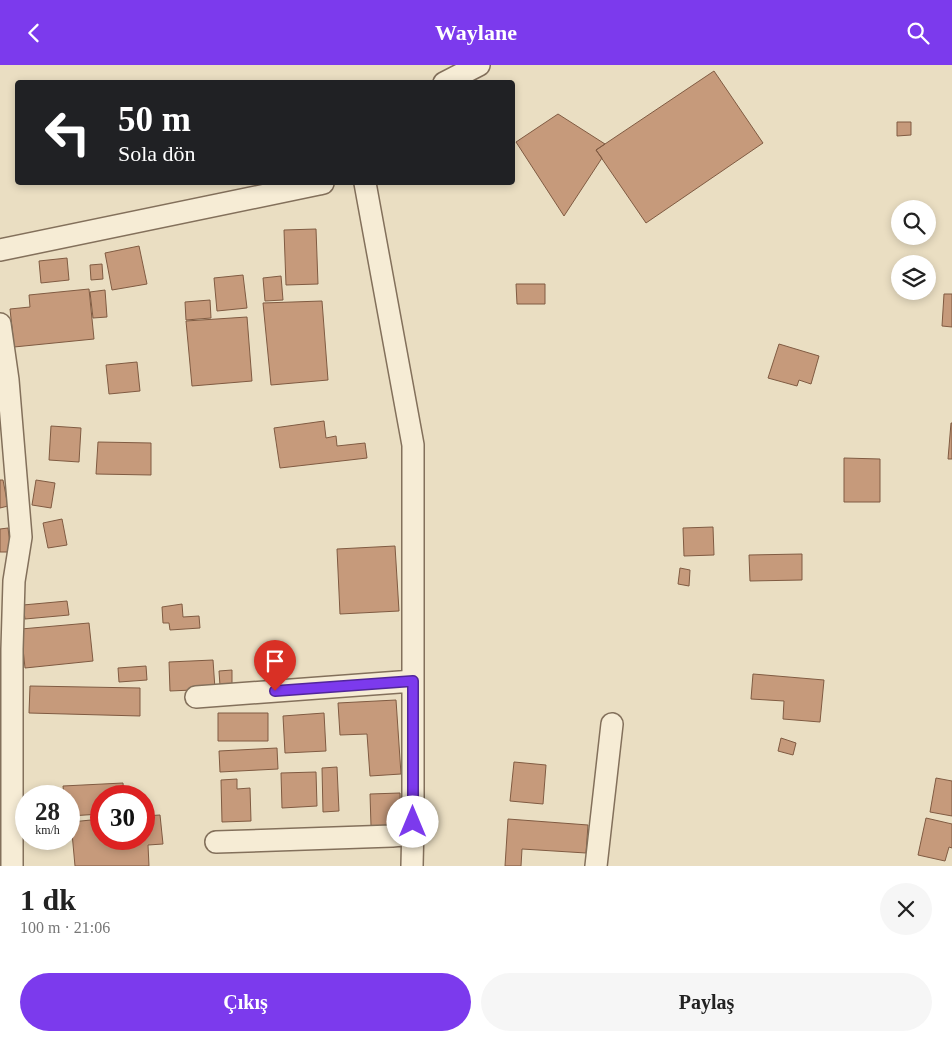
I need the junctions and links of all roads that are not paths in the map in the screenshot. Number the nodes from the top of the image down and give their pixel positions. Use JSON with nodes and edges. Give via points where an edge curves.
{"nodes":[{"id":1,"x":479,"y":65,"type":"edge"},
{"id":2,"x":450,"y":80,"type":"edge"},
{"id":3,"x":313,"y":185,"type":"edge"},
{"id":4,"x":365,"y":185,"type":"edge"},
{"id":5,"x":0,"y":250,"type":"edge"},
{"id":6,"x":0,"y":324,"type":"edge"},
{"id":7,"x":413,"y":681,"type":"junction"},
{"id":8,"x":196,"y":697,"type":"dead end"},
{"id":9,"x":612,"y":724,"type":"dead end"},
{"id":10,"x":412,"y":834,"type":"junction"},
{"id":11,"x":216,"y":842,"type":"dead end"},
{"id":12,"x":12,"y":866,"type":"edge"},
{"id":13,"x":412,"y":866,"type":"edge"},
{"id":14,"x":596,"y":866,"type":"edge"}],
"edges":[{"from":1,"to":2,"type":"street"},
{"from":3,"to":5,"type":"street"},
{"from":4,"to":7,"type":"street","via":[[413,445]]},
{"from":6,"to":12,"type":"street","via":[[21,537],[14,581],[12,649]]},
{"from":7,"to":8,"type":"street"},
{"from":7,"to":10,"type":"street"},
{"from":9,"to":14,"type":"street"},
{"from":10,"to":11,"type":"street"},
{"from":10,"to":13,"type":"street"}]}
